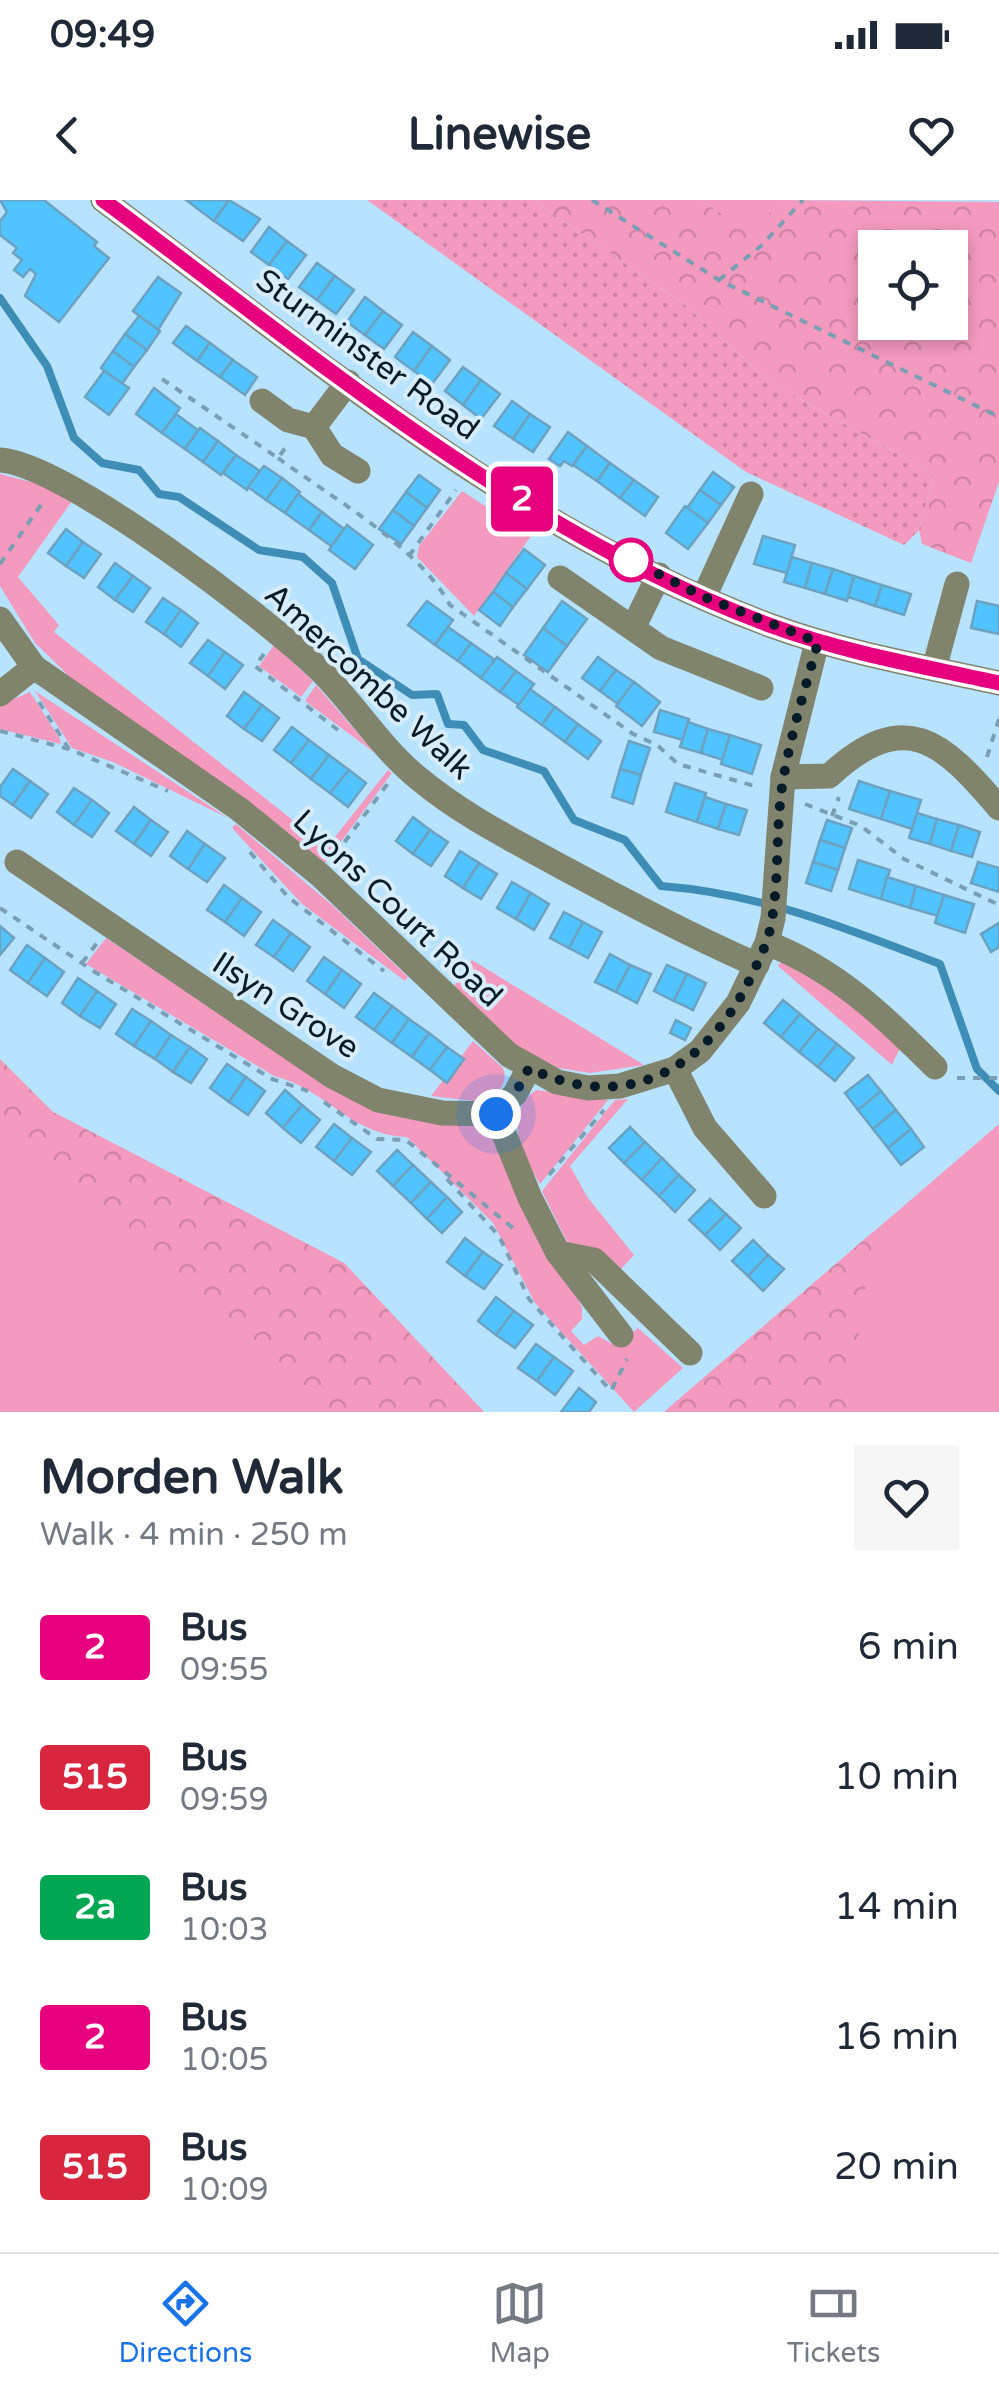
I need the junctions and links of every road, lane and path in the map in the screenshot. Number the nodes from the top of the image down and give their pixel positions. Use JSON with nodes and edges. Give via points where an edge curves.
{"nodes":[{"id":1,"x":104,"y":200,"type":"edge"},
{"id":2,"x":592,"y":200,"type":"edge"},
{"id":3,"x":804,"y":200,"type":"edge"},
{"id":4,"x":719,"y":280,"type":"junction"},
{"id":5,"x":162,"y":379,"type":"dead end"},
{"id":6,"x":348,"y":382,"type":"junction"},
{"id":7,"x":262,"y":400,"type":"dead end"},
{"id":8,"x":999,"y":417,"type":"edge"},
{"id":9,"x":309,"y":426,"type":"junction"},
{"id":10,"x":278,"y":458,"type":"junction"},
{"id":11,"x":0,"y":460,"type":"edge"},
{"id":12,"x":472,"y":468,"type":"junction"},
{"id":13,"x":358,"y":471,"type":"dead end"},
{"id":14,"x":60,"y":480,"type":"junction"},
{"id":15,"x":751,"y":494,"type":"dead end"},
{"id":16,"x":409,"y":556,"type":"junction"},
{"id":17,"x":0,"y":564,"type":"edge"},
{"id":18,"x":658,"y":575,"type":"junction"},
{"id":19,"x":560,"y":578,"type":"dead end"},
{"id":20,"x":957,"y":584,"type":"dead end"},
{"id":21,"x":704,"y":597,"type":"junction"},
{"id":22,"x":0,"y":620,"type":"edge"},
{"id":23,"x":634,"y":626,"type":"junction"},
{"id":24,"x":280,"y":635,"type":"junction"},
{"id":25,"x":818,"y":642,"type":"junction"},
{"id":26,"x":934,"y":669,"type":"junction"},
{"id":27,"x":28,"y":673,"type":"junction"},
{"id":28,"x":999,"y":683,"type":"edge"},
{"id":29,"x":761,"y":688,"type":"dead end"},
{"id":30,"x":0,"y":694,"type":"edge"},
{"id":31,"x":999,"y":719,"type":"edge"},
{"id":32,"x":0,"y":731,"type":"edge"},
{"id":33,"x":347,"y":737,"type":"dead end"},
{"id":34,"x":69,"y":749,"type":"junction"},
{"id":35,"x":403,"y":763,"type":"junction"},
{"id":36,"x":979,"y":784,"type":"junction"},
{"id":37,"x":843,"y":787,"type":"dead end"},
{"id":38,"x":782,"y":790,"type":"junction"},
{"id":39,"x":170,"y":792,"type":"dead end"},
{"id":40,"x":999,"y":808,"type":"edge"},
{"id":41,"x":832,"y":816,"type":"junction"},
{"id":42,"x":247,"y":849,"type":"dead end"},
{"id":43,"x":16,"y":862,"type":"dead end"},
{"id":44,"x":320,"y":875,"type":"junction"},
{"id":45,"x":999,"y":905,"type":"edge"},
{"id":46,"x":0,"y":908,"type":"edge"},
{"id":47,"x":765,"y":942,"type":"junction"},
{"id":48,"x":388,"y":974,"type":"dead end"},
{"id":49,"x":935,"y":1066,"type":"dead end"},
{"id":50,"x":529,"y":1068,"type":"junction"},
{"id":51,"x":675,"y":1069,"type":"junction"},
{"id":52,"x":998,"y":1078,"type":"edge"},
{"id":53,"x":982,"y":1080,"type":"dead end"},
{"id":54,"x":496,"y":1114,"type":"junction"},
{"id":55,"x":600,"y":1115,"type":"dead end"},
{"id":56,"x":553,"y":1171,"type":"dead end"},
{"id":57,"x":444,"y":1176,"type":"junction"},
{"id":58,"x":764,"y":1196,"type":"dead end"},
{"id":59,"x":524,"y":1237,"type":"dead end"},
{"id":60,"x":558,"y":1254,"type":"junction"},
{"id":61,"x":622,"y":1335,"type":"joint"},
{"id":62,"x":690,"y":1353,"type":"dead end"}],
"edges":[{"from":1,"to":6,"type":"street","name":"Sturminster Road"},
{"from":2,"to":4,"type":"path"},
{"from":3,"to":4,"type":"path"},
{"from":4,"to":8,"type":"path"},
{"from":5,"to":10,"type":"path"},
{"from":6,"to":9,"type":"street"},
{"from":6,"to":12,"type":"street","name":"Sturminster Road"},
{"from":7,"to":9,"type":"street"},
{"from":9,"to":10,"type":"path"},
{"from":9,"to":13,"type":"street","via":[[332,454]]},
{"from":10,"to":16,"type":"path"},
{"from":11,"to":14,"type":"street","name":"Amercombe Walk"},
{"from":12,"to":16,"type":"path"},
{"from":12,"to":18,"type":"street","name":"Sturminster Road"},
{"from":14,"to":17,"type":"path"},
{"from":14,"to":24,"type":"street","name":"Amercombe Walk"},
{"from":15,"to":21,"type":"street"},
{"from":16,"to":38,"type":"path","via":[[450,604],[678,764]]},
{"from":18,"to":21,"type":"street","name":"Sturminster Road"},
{"from":18,"to":23,"type":"street"},
{"from":19,"to":23,"type":"street"},
{"from":20,"to":26,"type":"street"},
{"from":21,"to":25,"type":"street","name":"Sturminster Road"},
{"from":22,"to":27,"type":"street","name":"Lyons Court Road"},
{"from":23,"to":29,"type":"street","via":[[661,648]]},
{"from":24,"to":33,"type":"path","via":[[255,666]]},
{"from":24,"to":35,"type":"street","name":"Amercombe Walk"},
{"from":25,"to":26,"type":"street","name":"Sturminster Road"},
{"from":25,"to":38,"type":"street"},
{"from":26,"to":28,"type":"street","name":"Sturminster Road"},
{"from":27,"to":30,"type":"street"},
{"from":27,"to":34,"type":"path"},
{"from":27,"to":44,"type":"street","name":"Lyons Court Road","via":[[224,798]]},
{"from":31,"to":36,"type":"path"},
{"from":32,"to":34,"type":"path"},
{"from":34,"to":39,"type":"path"},
{"from":35,"to":44,"type":"path"},
{"from":35,"to":47,"type":"street","name":"Amercombe Walk","via":[[480,822],[674,927]]},
{"from":36,"to":38,"type":"street","via":[[944,750],[900,738],[875,741],[829,776]]},
{"from":36,"to":40,"type":"street"},
{"from":37,"to":41,"type":"path"},
{"from":38,"to":41,"type":"path"},
{"from":38,"to":47,"type":"street"},
{"from":41,"to":45,"type":"path"},
{"from":42,"to":48,"type":"path","via":[[288,897]]},
{"from":43,"to":54,"type":"street","name":"Ilsyn Grove","via":[[378,1100],[442,1113]]},
{"from":44,"to":50,"type":"street","name":"Lyons Court Road"},
{"from":46,"to":57,"type":"path","via":[[272,1079],[296,1084],[377,1139],[406,1140]]},
{"from":47,"to":49,"type":"street","name":"Amercombe Walk","via":[[823,969]]},
{"from":47,"to":51,"type":"street","name":"Lyons Court Road","via":[[723,1026]]},
{"from":50,"to":51,"type":"street","name":"Lyons Court Road","via":[[588,1088]]},
{"from":50,"to":54,"type":"street"},
{"from":51,"to":58,"type":"street","via":[[705,1128]]},
{"from":52,"to":53,"type":"path"},
{"from":54,"to":60,"type":"street"},
{"from":55,"to":56,"type":"path"},
{"from":57,"to":59,"type":"path"},
{"from":57,"to":61,"type":"path","via":[[498,1236],[529,1299],[611,1390],[632,1350]]},
{"from":60,"to":61,"type":"street"},
{"from":60,"to":62,"type":"street","via":[[594,1260]]}]}
